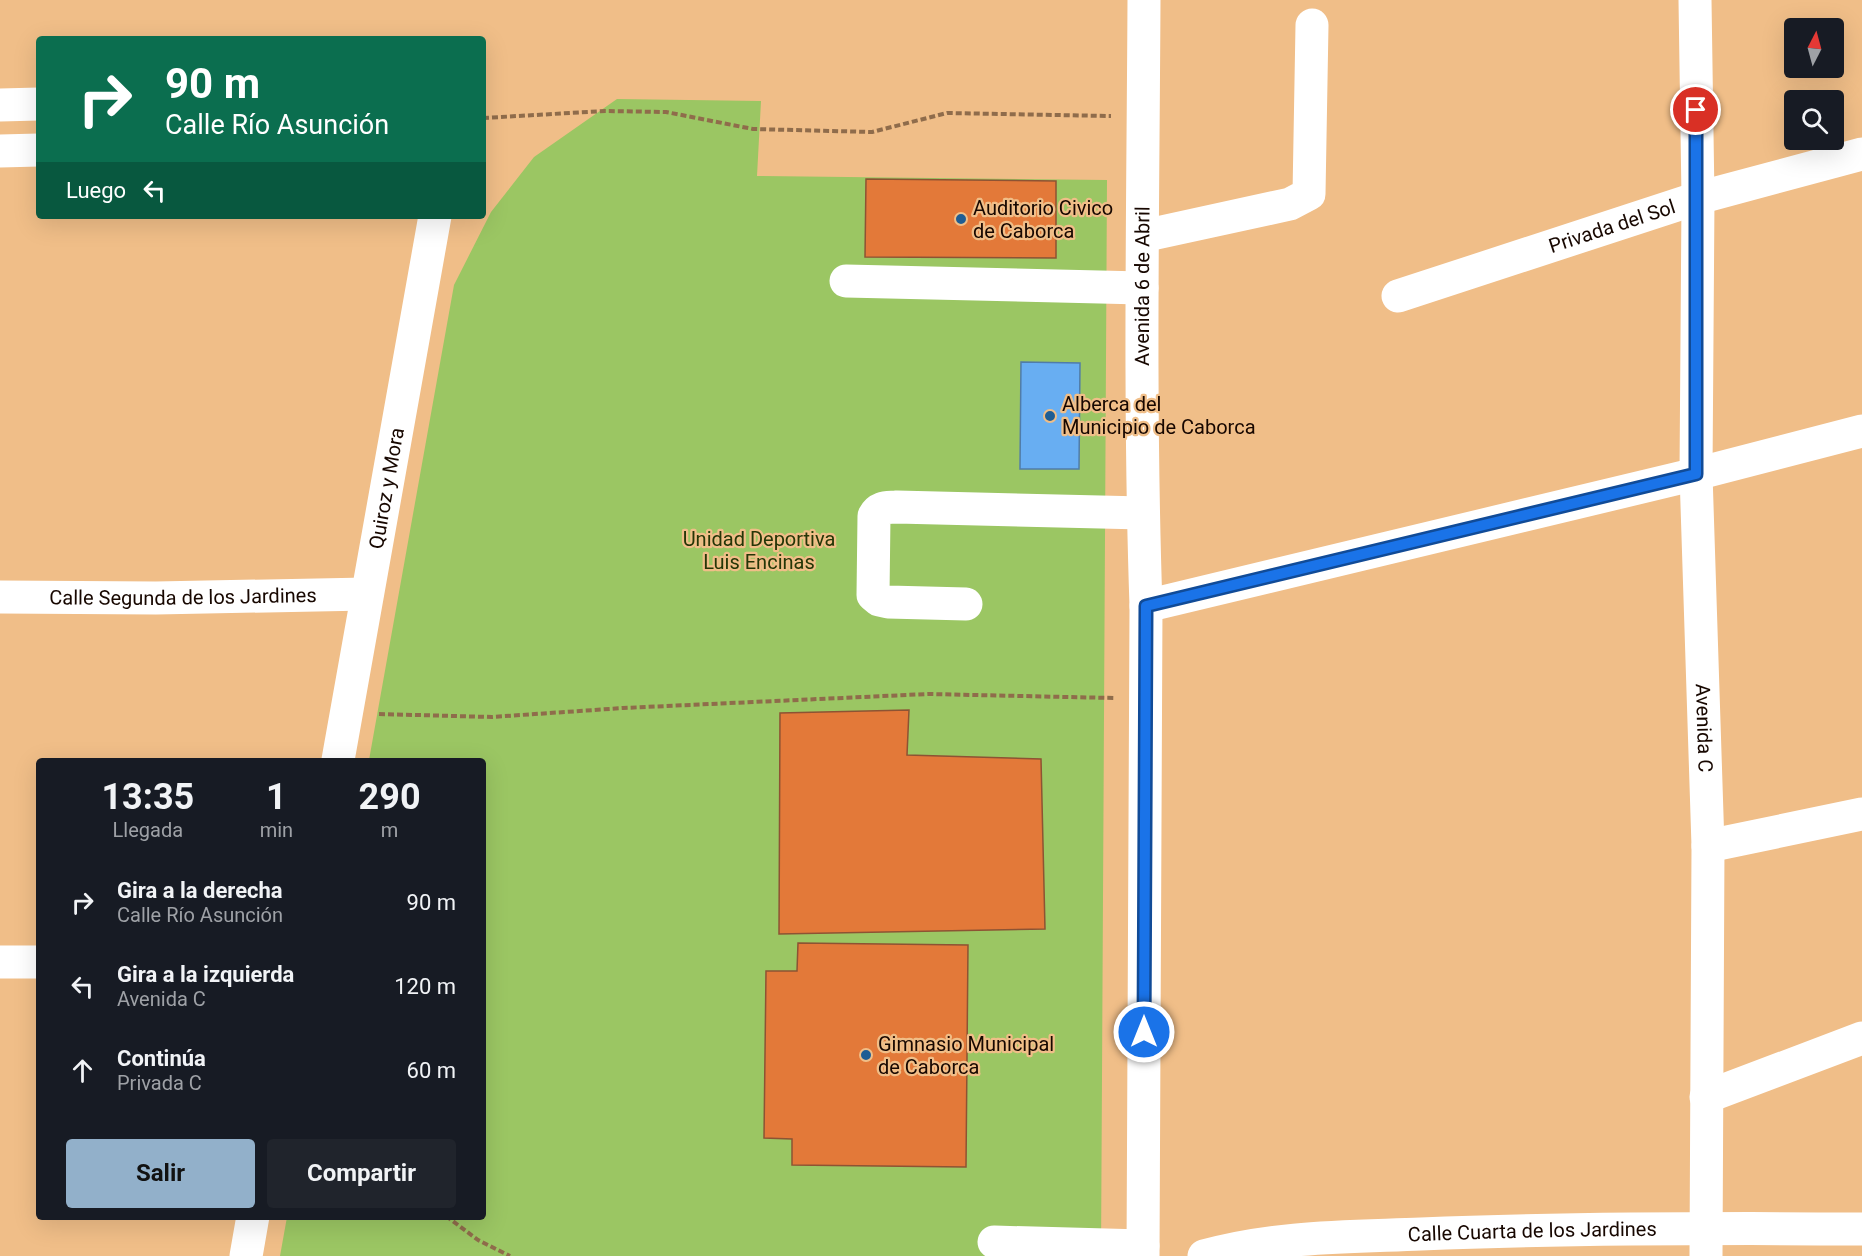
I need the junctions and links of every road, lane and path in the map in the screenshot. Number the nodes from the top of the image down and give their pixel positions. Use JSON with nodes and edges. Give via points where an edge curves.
{"nodes":[{"id":1,"x":1144,"y":0,"type":"edge"},
{"id":2,"x":1695,"y":0,"type":"edge"},
{"id":3,"x":1312,"y":25,"type":"dead end"},
{"id":4,"x":36,"y":104,"type":"edge"},
{"id":5,"x":0,"y":105,"type":"edge"},
{"id":6,"x":1143,"y":116,"type":"junction"},
{"id":7,"x":486,"y":118,"type":"edge"},
{"id":8,"x":36,"y":150,"type":"edge"},
{"id":9,"x":0,"y":151,"type":"edge"},
{"id":10,"x":1862,"y":154,"type":"edge"},
{"id":11,"x":1698,"y":198,"type":"junction"},
{"id":12,"x":434,"y":219,"type":"edge"},
{"id":13,"x":1143,"y":236,"type":"junction"},
{"id":14,"x":846,"y":281,"type":"dead end"},
{"id":15,"x":1143,"y":288,"type":"junction"},
{"id":16,"x":1398,"y":296,"type":"dead end"},
{"id":17,"x":1862,"y":431,"type":"edge"},
{"id":18,"x":1696,"y":474,"type":"junction"},
{"id":19,"x":1143,"y":513,"type":"junction"},
{"id":20,"x":367,"y":594,"type":"junction"},
{"id":21,"x":0,"y":597,"type":"edge"},
{"id":22,"x":966,"y":604,"type":"dead end"},
{"id":23,"x":1146,"y":606,"type":"junction"},
{"id":24,"x":1145,"y":699,"type":"junction"},
{"id":25,"x":346,"y":713,"type":"junction"},
{"id":26,"x":338,"y":758,"type":"edge"},
{"id":27,"x":1862,"y":814,"type":"edge"},
{"id":28,"x":1708,"y":846,"type":"junction"},
{"id":29,"x":0,"y":962,"type":"edge"},
{"id":30,"x":36,"y":962,"type":"edge"},
{"id":31,"x":1862,"y":1038,"type":"edge"},
{"id":32,"x":1707,"y":1097,"type":"junction"},
{"id":33,"x":252,"y":1220,"type":"edge"},
{"id":34,"x":451,"y":1220,"type":"edge"},
{"id":35,"x":1862,"y":1229,"type":"edge"},
{"id":36,"x":994,"y":1242,"type":"dead end"},
{"id":37,"x":1706,"y":1242,"type":"edge"},
{"id":38,"x":1143,"y":1251,"type":"edge"},
{"id":39,"x":246,"y":1256,"type":"edge"},
{"id":40,"x":510,"y":1256,"type":"edge"},
{"id":41,"x":1204,"y":1256,"type":"edge"}],
"edges":[{"from":1,"to":6,"type":"street","name":"Avenida 6 de Abril"},
{"from":2,"to":11,"type":"street","name":"Avenida C"},
{"from":3,"to":13,"type":"street","via":[[1309,194],[1290,204]]},
{"from":4,"to":5,"type":"street"},
{"from":6,"to":7,"type":"path","via":[[947,113],[872,132],[753,129],[666,112]]},
{"from":6,"to":13,"type":"street","name":"Avenida 6 de Abril"},
{"from":8,"to":9,"type":"street"},
{"from":10,"to":11,"type":"street","name":"Privada del Sol"},
{"from":11,"to":16,"type":"street","name":"Privada del Sol"},
{"from":11,"to":18,"type":"street","name":"Avenida C"},
{"from":12,"to":20,"type":"street","name":"Quiroz y Mora"},
{"from":13,"to":15,"type":"street","name":"Avenida 6 de Abril"},
{"from":14,"to":15,"type":"street"},
{"from":15,"to":19,"type":"street","name":"Avenida 6 de Abril"},
{"from":17,"to":18,"type":"street"},
{"from":18,"to":23,"type":"street"},
{"from":18,"to":28,"type":"street","name":"Avenida C"},
{"from":19,"to":22,"type":"street","via":[[897,507],[877,511],[873,595],[888,602]]},
{"from":19,"to":23,"type":"street","name":"Avenida 6 de Abril"},
{"from":20,"to":21,"type":"street","name":"Calle Segunda de los Jardines"},
{"from":20,"to":25,"type":"street","name":"Quiroz y Mora"},
{"from":23,"to":24,"type":"street","name":"Avenida 6 de Abril"},
{"from":24,"to":25,"type":"path","via":[[928,694],[492,717]]},
{"from":24,"to":38,"type":"street","name":"Avenida 6 de Abril"},
{"from":25,"to":26,"type":"street","name":"Quiroz y Mora"},
{"from":27,"to":28,"type":"street"},
{"from":28,"to":32,"type":"street","name":"Avenida C"},
{"from":29,"to":30,"type":"street"},
{"from":31,"to":32,"type":"street"},
{"from":32,"to":37,"type":"street","name":"Avenida C"},
{"from":33,"to":39,"type":"street"},
{"from":34,"to":40,"type":"path","via":[[478,1240]]},
{"from":35,"to":37,"type":"street","name":"Calle Cuarta de los Jardines"},
{"from":36,"to":38,"type":"street"},
{"from":37,"to":41,"type":"street","name":"Calle Cuarta de los Jardines","via":[[1482,1232],[1291,1240],[1236,1247]]}]}
